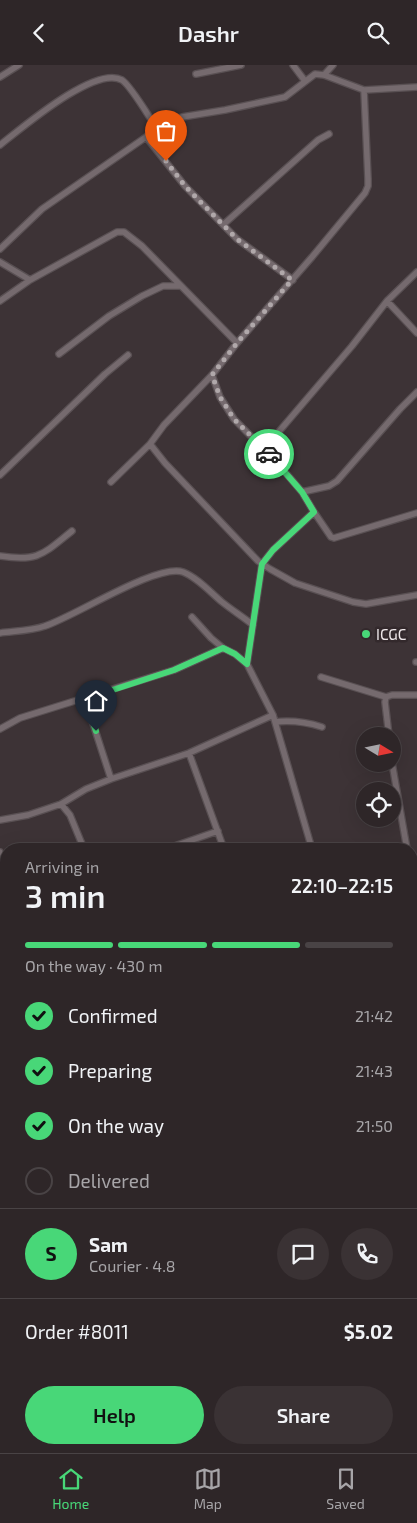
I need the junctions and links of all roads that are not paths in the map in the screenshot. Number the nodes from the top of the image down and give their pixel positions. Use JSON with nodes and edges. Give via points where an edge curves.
{"nodes":[{"id":1,"x":19,"y":65,"type":"edge"},
{"id":2,"x":241,"y":65,"type":"edge"},
{"id":3,"x":293,"y":65,"type":"edge"},
{"id":4,"x":333,"y":65,"type":"edge"},
{"id":5,"x":196,"y":73,"type":"dead end"},
{"id":6,"x":324,"y":75,"type":"junction"},
{"id":7,"x":0,"y":77,"type":"edge"},
{"id":8,"x":305,"y":81,"type":"junction"},
{"id":9,"x":417,"y":87,"type":"edge"},
{"id":10,"x":364,"y":90,"type":"junction"},
{"id":11,"x":156,"y":127,"type":"junction"},
{"id":12,"x":328,"y":135,"type":"dead end"},
{"id":13,"x":146,"y":137,"type":"junction"},
{"id":14,"x":0,"y":145,"type":"edge"},
{"id":15,"x":224,"y":224,"type":"junction"},
{"id":16,"x":0,"y":249,"type":"edge"},
{"id":17,"x":0,"y":262,"type":"edge"},
{"id":18,"x":417,"y":272,"type":"edge"},
{"id":19,"x":30,"y":280,"type":"junction"},
{"id":20,"x":292,"y":280,"type":"junction"},
{"id":21,"x":180,"y":286,"type":"junction"},
{"id":22,"x":0,"y":301,"type":"edge"},
{"id":23,"x":387,"y":301,"type":"junction"},
{"id":24,"x":417,"y":333,"type":"edge"},
{"id":25,"x":237,"y":343,"type":"junction"},
{"id":26,"x":58,"y":354,"type":"dead end"},
{"id":27,"x":128,"y":355,"type":"dead end"},
{"id":28,"x":212,"y":375,"type":"junction"},
{"id":29,"x":417,"y":392,"type":"edge"},
{"id":30,"x":150,"y":445,"type":"junction"},
{"id":31,"x":264,"y":449,"type":"junction"},
{"id":32,"x":0,"y":475,"type":"edge"},
{"id":33,"x":111,"y":482,"type":"dead end"},
{"id":34,"x":302,"y":492,"type":"junction"},
{"id":35,"x":314,"y":512,"type":"junction"},
{"id":36,"x":417,"y":513,"type":"edge"},
{"id":37,"x":72,"y":531,"type":"dead end"},
{"id":38,"x":0,"y":557,"type":"edge"},
{"id":39,"x":262,"y":564,"type":"junction"},
{"id":40,"x":417,"y":595,"type":"edge"},
{"id":41,"x":192,"y":617,"type":"dead end"},
{"id":42,"x":253,"y":625,"type":"junction"},
{"id":43,"x":0,"y":633,"type":"edge"},
{"id":44,"x":223,"y":648,"type":"junction"},
{"id":45,"x":247,"y":664,"type":"junction"},
{"id":46,"x":321,"y":677,"type":"dead end"},
{"id":47,"x":417,"y":695,"type":"edge"},
{"id":48,"x":386,"y":697,"type":"junction"},
{"id":49,"x":85,"y":699,"type":"junction"},
{"id":50,"x":273,"y":715,"type":"junction"},
{"id":51,"x":275,"y":722,"type":"junction"},
{"id":52,"x":322,"y":727,"type":"dead end"},
{"id":53,"x":388,"y":727,"type":"edge"},
{"id":54,"x":0,"y":729,"type":"edge"},
{"id":55,"x":188,"y":753,"type":"junction"},
{"id":56,"x":394,"y":773,"type":"edge"},
{"id":57,"x":111,"y":779,"type":"junction"},
{"id":58,"x":61,"y":804,"type":"junction"},
{"id":59,"x":0,"y":820,"type":"edge"},
{"id":60,"x":218,"y":831,"type":"junction"},
{"id":61,"x":82,"y":843,"type":"edge"},
{"id":62,"x":183,"y":843,"type":"edge"},
{"id":63,"x":222,"y":843,"type":"edge"},
{"id":64,"x":310,"y":843,"type":"edge"},
{"id":65,"x":406,"y":843,"type":"edge"}],
"edges":[{"from":1,"to":7,"type":"street"},
{"from":2,"to":5,"type":"street"},
{"from":3,"to":8,"type":"street"},
{"from":4,"to":6,"type":"street"},
{"from":6,"to":8,"type":"street","via":[[315,74]]},
{"from":6,"to":10,"type":"street"},
{"from":8,"to":11,"type":"street","via":[[285,97],[182,117]]},
{"from":9,"to":10,"type":"street"},
{"from":10,"to":20,"type":"street","via":[[368,186]]},
{"from":11,"to":13,"type":"street"},
{"from":11,"to":14,"type":"street","via":[[124,81],[105,77],[73,90]]},
{"from":12,"to":15,"type":"street","via":[[318,139]]},
{"from":13,"to":15,"type":"street","via":[[185,186]]},
{"from":13,"to":16,"type":"street","via":[[42,209]]},
{"from":15,"to":20,"type":"street","via":[[237,239]]},
{"from":17,"to":19,"type":"street"},
{"from":18,"to":23,"type":"street"},
{"from":19,"to":21,"type":"street","via":[[117,232],[124,232]]},
{"from":19,"to":22,"type":"street"},
{"from":20,"to":25,"type":"street"},
{"from":21,"to":25,"type":"street"},
{"from":21,"to":26,"type":"street","via":[[163,286],[142,296]]},
{"from":23,"to":24,"type":"street"},
{"from":23,"to":31,"type":"street"},
{"from":25,"to":28,"type":"street"},
{"from":27,"to":32,"type":"street"},
{"from":28,"to":30,"type":"street","via":[[164,425]]},
{"from":28,"to":31,"type":"street","via":[[220,397],[234,419]]},
{"from":29,"to":34,"type":"street","via":[[338,481]]},
{"from":30,"to":33,"type":"street"},
{"from":30,"to":39,"type":"street"},
{"from":31,"to":34,"type":"street"},
{"from":34,"to":35,"type":"street"},
{"from":35,"to":36,"type":"street","via":[[334,538]]},
{"from":35,"to":39,"type":"street"},
{"from":37,"to":38,"type":"street","via":[[41,556]]},
{"from":39,"to":40,"type":"street","via":[[295,583],[353,602],[366,604]]},
{"from":39,"to":42,"type":"street"},
{"from":41,"to":44,"type":"street"},
{"from":42,"to":43,"type":"street","via":[[196,579],[174,571],[122,589],[46,626]]},
{"from":42,"to":45,"type":"street"},
{"from":44,"to":45,"type":"street"},
{"from":44,"to":49,"type":"street","via":[[174,670]]},
{"from":45,"to":50,"type":"street"},
{"from":46,"to":48,"type":"street"},
{"from":47,"to":48,"type":"street"},
{"from":48,"to":53,"type":"street"},
{"from":49,"to":54,"type":"street","via":[[20,718]]},
{"from":49,"to":57,"type":"street"},
{"from":50,"to":51,"type":"street"},
{"from":50,"to":55,"type":"street"},
{"from":51,"to":52,"type":"street","via":[[303,721]]},
{"from":51,"to":64,"type":"street"},
{"from":55,"to":57,"type":"street"},
{"from":55,"to":60,"type":"street"},
{"from":56,"to":65,"type":"street"},
{"from":57,"to":58,"type":"street"},
{"from":58,"to":59,"type":"street"},
{"from":58,"to":61,"type":"street","via":[[70,815]]},
{"from":60,"to":62,"type":"street"},
{"from":60,"to":63,"type":"street"}]}
